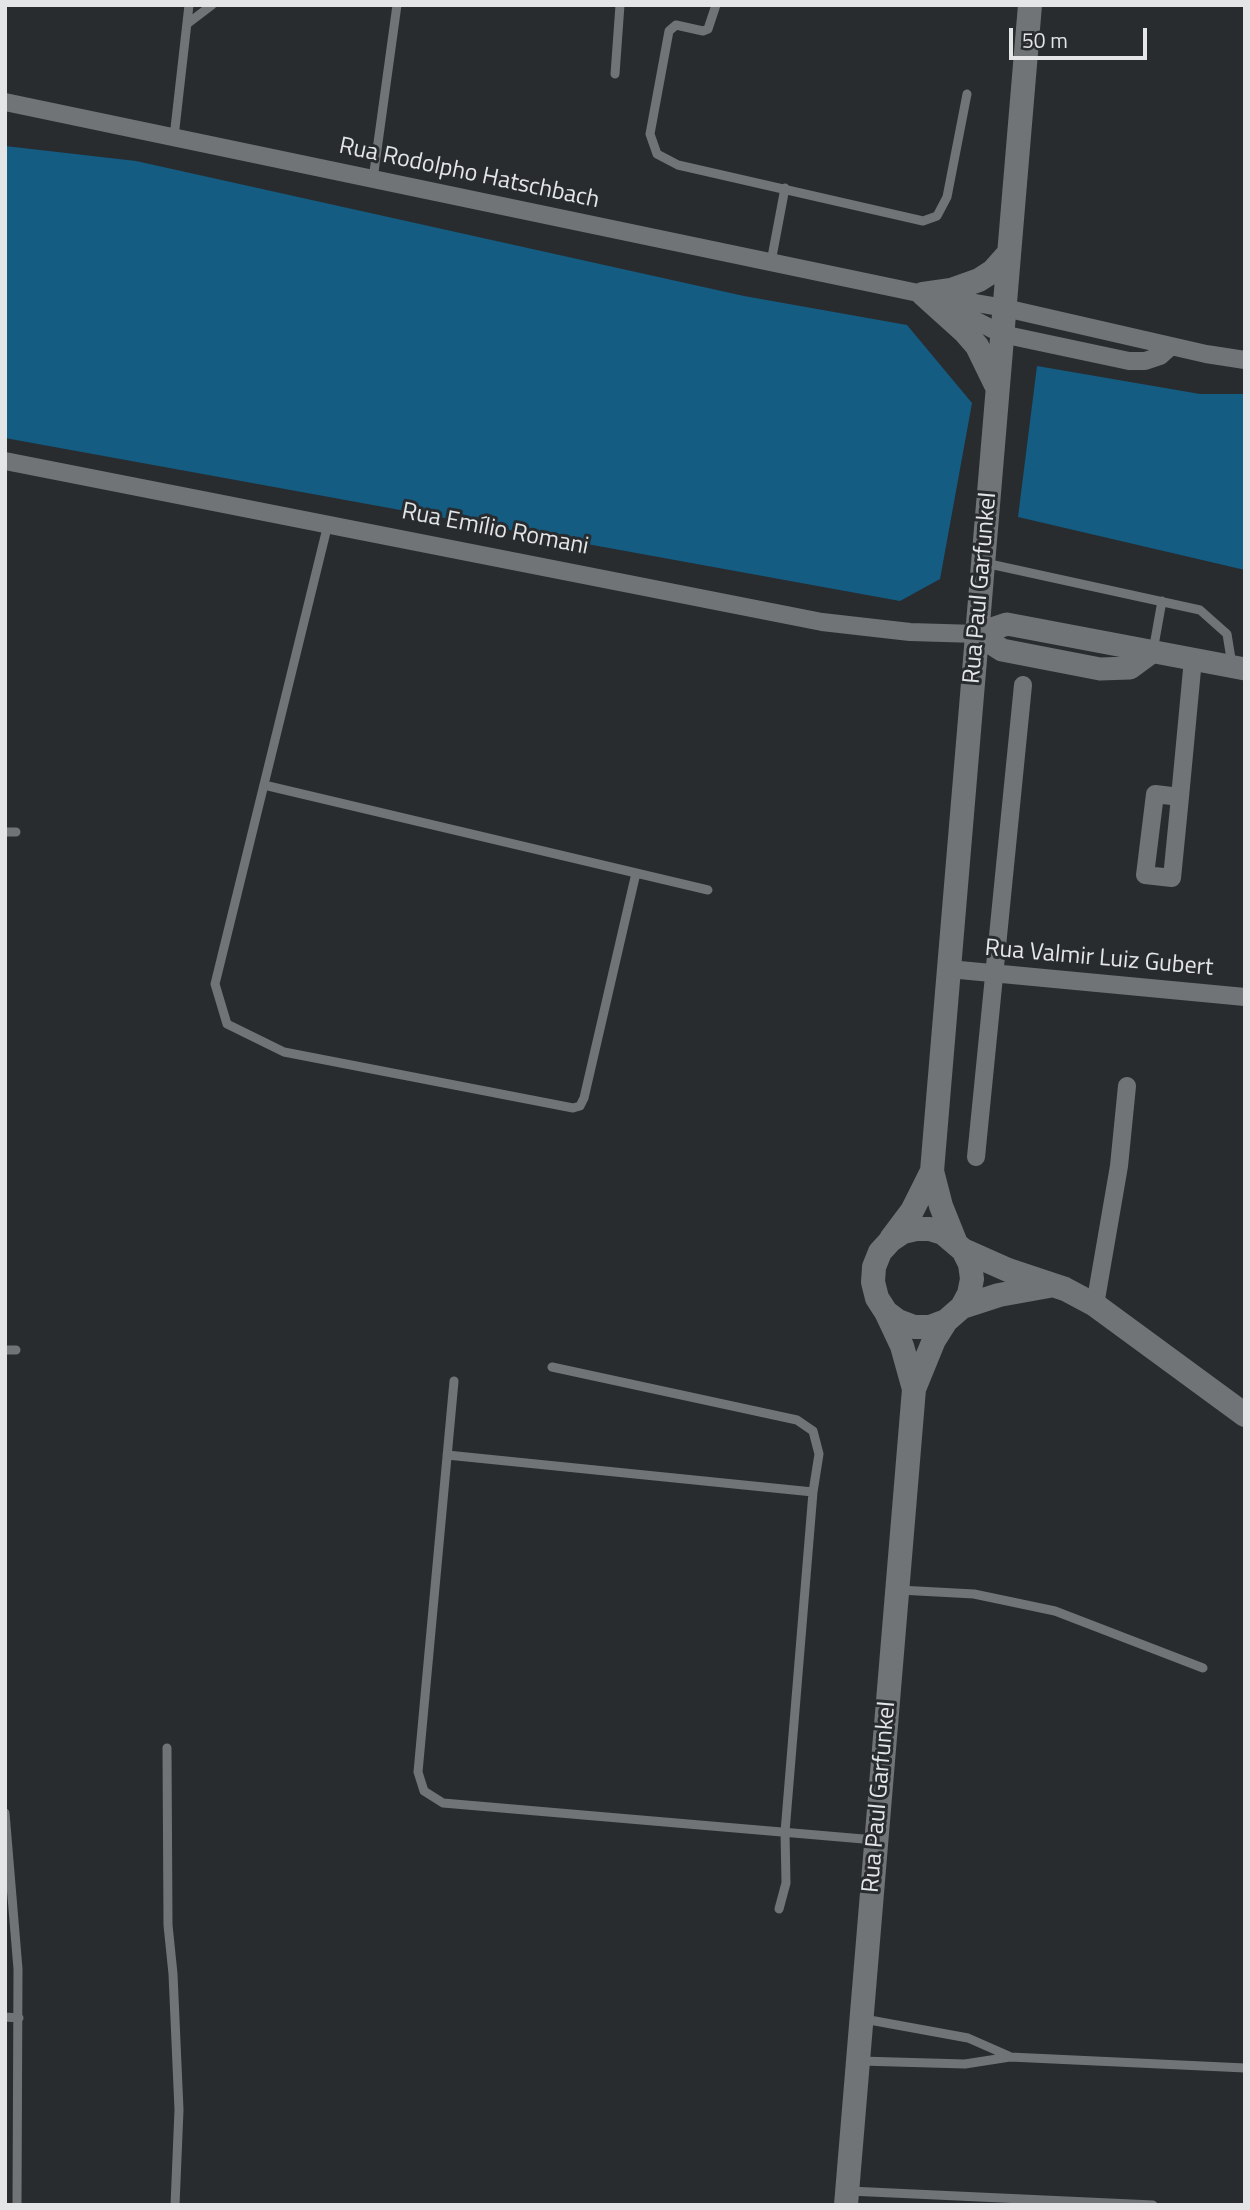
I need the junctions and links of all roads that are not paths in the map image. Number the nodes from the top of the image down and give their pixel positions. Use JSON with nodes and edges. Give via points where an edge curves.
{"nodes":[{"id":1,"x":190,"y":5,"type":"edge"},
{"id":2,"x":212,"y":5,"type":"edge"},
{"id":3,"x":397,"y":5,"type":"edge"},
{"id":4,"x":620,"y":5,"type":"edge"},
{"id":5,"x":716,"y":5,"type":"edge"},
{"id":6,"x":1030,"y":5,"type":"edge"},
{"id":7,"x":187,"y":24,"type":"junction"},
{"id":8,"x":615,"y":74,"type":"dead end"},
{"id":9,"x":967,"y":94,"type":"dead end"},
{"id":10,"x":5,"y":102,"type":"edge"},
{"id":11,"x":174,"y":137,"type":"junction"},
{"id":12,"x":373,"y":179,"type":"junction"},
{"id":13,"x":785,"y":188,"type":"junction"},
{"id":14,"x":1009,"y":253,"type":"junction"},
{"id":15,"x":771,"y":262,"type":"junction"},
{"id":16,"x":923,"y":294,"type":"junction"},
{"id":17,"x":1005,"y":308,"type":"junction"},
{"id":18,"x":1002,"y":334,"type":"junction"},
{"id":19,"x":1171,"y":346,"type":"junction"},
{"id":20,"x":1245,"y":360,"type":"edge"},
{"id":21,"x":998,"y":389,"type":"junction"},
{"id":22,"x":5,"y":461,"type":"edge"},
{"id":23,"x":328,"y":524,"type":"junction"},
{"id":24,"x":984,"y":562,"type":"junction"},
{"id":25,"x":1162,"y":601,"type":"junction"},
{"id":26,"x":977,"y":634,"type":"junction"},
{"id":27,"x":1153,"y":651,"type":"junction"},
{"id":28,"x":1193,"y":659,"type":"junction"},
{"id":29,"x":1238,"y":667,"type":"edge"},
{"id":30,"x":1023,"y":685,"type":"dead end"},
{"id":31,"x":264,"y":785,"type":"junction"},
{"id":32,"x":1180,"y":797,"type":"dead end"},
{"id":33,"x":5,"y":832,"type":"edge"},
{"id":34,"x":16,"y":832,"type":"dead end"},
{"id":35,"x":636,"y":873,"type":"junction"},
{"id":36,"x":708,"y":890,"type":"dead end"},
{"id":37,"x":949,"y":969,"type":"junction"},
{"id":38,"x":994,"y":973,"type":"junction"},
{"id":39,"x":1245,"y":997,"type":"edge"},
{"id":40,"x":1127,"y":1086,"type":"dead end"},
{"id":41,"x":976,"y":1157,"type":"dead end"},
{"id":42,"x":932,"y":1171,"type":"junction"},
{"id":43,"x":891,"y":1240,"type":"junction"},
{"id":44,"x":959,"y":1245,"type":"junction"},
{"id":45,"x":1049,"y":1285,"type":"junction"},
{"id":46,"x":1095,"y":1305,"type":"junction"},
{"id":47,"x":886,"y":1312,"type":"junction"},
{"id":48,"x":954,"y":1314,"type":"junction"},
{"id":49,"x":5,"y":1350,"type":"edge"},
{"id":50,"x":16,"y":1350,"type":"dead end"},
{"id":51,"x":552,"y":1367,"type":"dead end"},
{"id":52,"x":454,"y":1381,"type":"dead end"},
{"id":53,"x":915,"y":1389,"type":"junction"},
{"id":54,"x":1245,"y":1415,"type":"edge"},
{"id":55,"x":447,"y":1455,"type":"junction"},
{"id":56,"x":813,"y":1492,"type":"junction"},
{"id":57,"x":898,"y":1590,"type":"junction"},
{"id":58,"x":1203,"y":1668,"type":"dead end"},
{"id":59,"x":167,"y":1748,"type":"dead end"},
{"id":60,"x":5,"y":1813,"type":"edge"},
{"id":61,"x":785,"y":1832,"type":"junction"},
{"id":62,"x":877,"y":1840,"type":"junction"},
{"id":63,"x":779,"y":1909,"type":"dead end"},
{"id":64,"x":5,"y":2017,"type":"edge"},
{"id":65,"x":19,"y":2018,"type":"junction"},
{"id":66,"x":862,"y":2019,"type":"junction"},
{"id":67,"x":1010,"y":2057,"type":"junction"},
{"id":68,"x":858,"y":2060,"type":"junction"},
{"id":69,"x":1245,"y":2068,"type":"edge"},
{"id":70,"x":928,"y":2194,"type":"junction"},
{"id":71,"x":847,"y":2198,"type":"edge"},
{"id":72,"x":988,"y":2201,"type":"edge"},
{"id":73,"x":17,"y":2205,"type":"edge"},
{"id":74,"x":175,"y":2205,"type":"edge"},
{"id":75,"x":927,"y":2205,"type":"edge"},
{"id":76,"x":1153,"y":2205,"type":"edge"}],
"edges":[{"from":1,"to":7,"type":"lane"},
{"from":2,"to":7,"type":"lane"},
{"from":3,"to":12,"type":"lane"},
{"from":4,"to":8,"type":"lane"},
{"from":5,"to":13,"type":"lane","via":[[708,29],[676,25],[669,31],[650,134],[657,154],[678,165]]},
{"from":6,"to":14,"type":"main road","name":"Rua Paul Garfunkel"},
{"from":7,"to":11,"type":"lane"},
{"from":9,"to":13,"type":"lane","via":[[947,197],[937,216],[923,221]]},
{"from":10,"to":11,"type":"street","name":"Rua Rodolpho Hatschbach"},
{"from":11,"to":12,"type":"street","name":"Rua Rodolpho Hatschbach"},
{"from":12,"to":15,"type":"street","name":"Rua Rodolpho Hatschbach"},
{"from":13,"to":15,"type":"lane"},
{"from":14,"to":16,"type":"main road","via":[[979,281]]},
{"from":14,"to":17,"type":"main road","name":"Rua Paul Garfunkel"},
{"from":15,"to":16,"type":"street","name":"Rua Rodolpho Hatschbach"},
{"from":16,"to":17,"type":"street","name":"Rua Rodolpho Hatschbach"},
{"from":16,"to":18,"type":"street","name":"Rua Rodolpho Hatschbach"},
{"from":16,"to":21,"type":"main road","via":[[977,346]]},
{"from":17,"to":18,"type":"main road","name":"Rua Paul Garfunkel"},
{"from":17,"to":19,"type":"street","name":"Rua Rodolpho Hatschbach"},
{"from":18,"to":19,"type":"street","name":"Rua Rodolpho Hatschbach","via":[[1129,361],[1146,361]]},
{"from":18,"to":21,"type":"main road","name":"Rua Paul Garfunkel"},
{"from":19,"to":20,"type":"street","name":"Rua Rodolpho Hatschbach"},
{"from":21,"to":24,"type":"main road","name":"Rua Paul Garfunkel"},
{"from":22,"to":23,"type":"street","name":"Rua Emílio Romani"},
{"from":23,"to":26,"type":"street","name":"Rua Emílio Romani","via":[[822,622]]},
{"from":23,"to":31,"type":"lane"},
{"from":24,"to":25,"type":"lane"},
{"from":24,"to":26,"type":"main road","name":"Rua Paul Garfunkel"},
{"from":25,"to":27,"type":"lane"},
{"from":25,"to":29,"type":"lane","via":[[1200,610],[1227,634]]},
{"from":26,"to":27,"type":"street","name":"Rua Emílio Romani","via":[[1002,650],[1100,669],[1130,668]]},
{"from":26,"to":37,"type":"main road","name":"Rua Paul Garfunkel"},
{"from":27,"to":28,"type":"street"},
{"from":28,"to":29,"type":"street"},
{"from":28,"to":32,"type":"street"},
{"from":30,"to":38,"type":"street"},
{"from":31,"to":35,"type":"lane"},
{"from":31,"to":35,"type":"lane","via":[[215,984],[228,1024],[284,1052],[580,1106]]},
{"from":33,"to":34,"type":"lane"},
{"from":35,"to":36,"type":"lane"},
{"from":37,"to":38,"type":"street","name":"Rua Valmir Luiz Gubert"},
{"from":37,"to":42,"type":"main road","name":"Rua Paul Garfunkel"},
{"from":38,"to":39,"type":"street","name":"Rua Valmir Luiz Gubert"},
{"from":38,"to":41,"type":"street"},
{"from":40,"to":46,"type":"street","via":[[1119,1166]]},
{"from":42,"to":43,"type":"main road","name":"Rua Paul Garfunkel","via":[[912,1212]]},
{"from":42,"to":44,"type":"main road","name":"Rua Paul Garfunkel","via":[[941,1206]]},
{"from":43,"to":44,"type":"main road","via":[[903,1232],[930,1229]]},
{"from":43,"to":47,"type":"main road","via":[[880,1252],[873,1275],[877,1298]]},
{"from":44,"to":45,"type":"main road"},
{"from":44,"to":48,"type":"main road","via":[[972,1279],[969,1294]]},
{"from":45,"to":46,"type":"main road"},
{"from":45,"to":48,"type":"main road","via":[[999,1295]]},
{"from":46,"to":54,"type":"main road"},
{"from":47,"to":48,"type":"main road","via":[[914,1326],[930,1326]]},
{"from":47,"to":53,"type":"main road","name":"Rua Paul Garfunkel"},
{"from":48,"to":53,"type":"main road","name":"Rua Paul Garfunkel","via":[[928,1352]]},
{"from":49,"to":50,"type":"lane"},
{"from":51,"to":56,"type":"lane","via":[[797,1420],[813,1431],[819,1454]]},
{"from":52,"to":55,"type":"lane"},
{"from":53,"to":57,"type":"main road","name":"Rua Paul Garfunkel"},
{"from":55,"to":56,"type":"lane"},
{"from":55,"to":61,"type":"lane","via":[[418,1772],[424,1791],[443,1803]]},
{"from":56,"to":61,"type":"lane"},
{"from":57,"to":58,"type":"lane","via":[[974,1594],[1055,1611]]},
{"from":57,"to":62,"type":"main road","name":"Rua Paul Garfunkel"},
{"from":59,"to":74,"type":"lane","via":[[168,1925],[179,2110]]},
{"from":60,"to":65,"type":"lane"},
{"from":61,"to":62,"type":"lane"},
{"from":61,"to":63,"type":"lane","via":[[786,1884]]},
{"from":62,"to":66,"type":"main road","name":"Rua Paul Garfunkel"},
{"from":64,"to":65,"type":"lane"},
{"from":65,"to":73,"type":"lane"},
{"from":66,"to":67,"type":"lane","via":[[968,2038]]},
{"from":66,"to":68,"type":"main road","name":"Rua Paul Garfunkel"},
{"from":67,"to":68,"type":"lane","via":[[965,2064]]},
{"from":67,"to":69,"type":"lane"},
{"from":68,"to":71,"type":"main road","name":"Rua Paul Garfunkel"},
{"from":70,"to":71,"type":"lane"},
{"from":70,"to":72,"type":"lane"},
{"from":70,"to":75,"type":"lane"},
{"from":72,"to":76,"type":"lane"}]}
